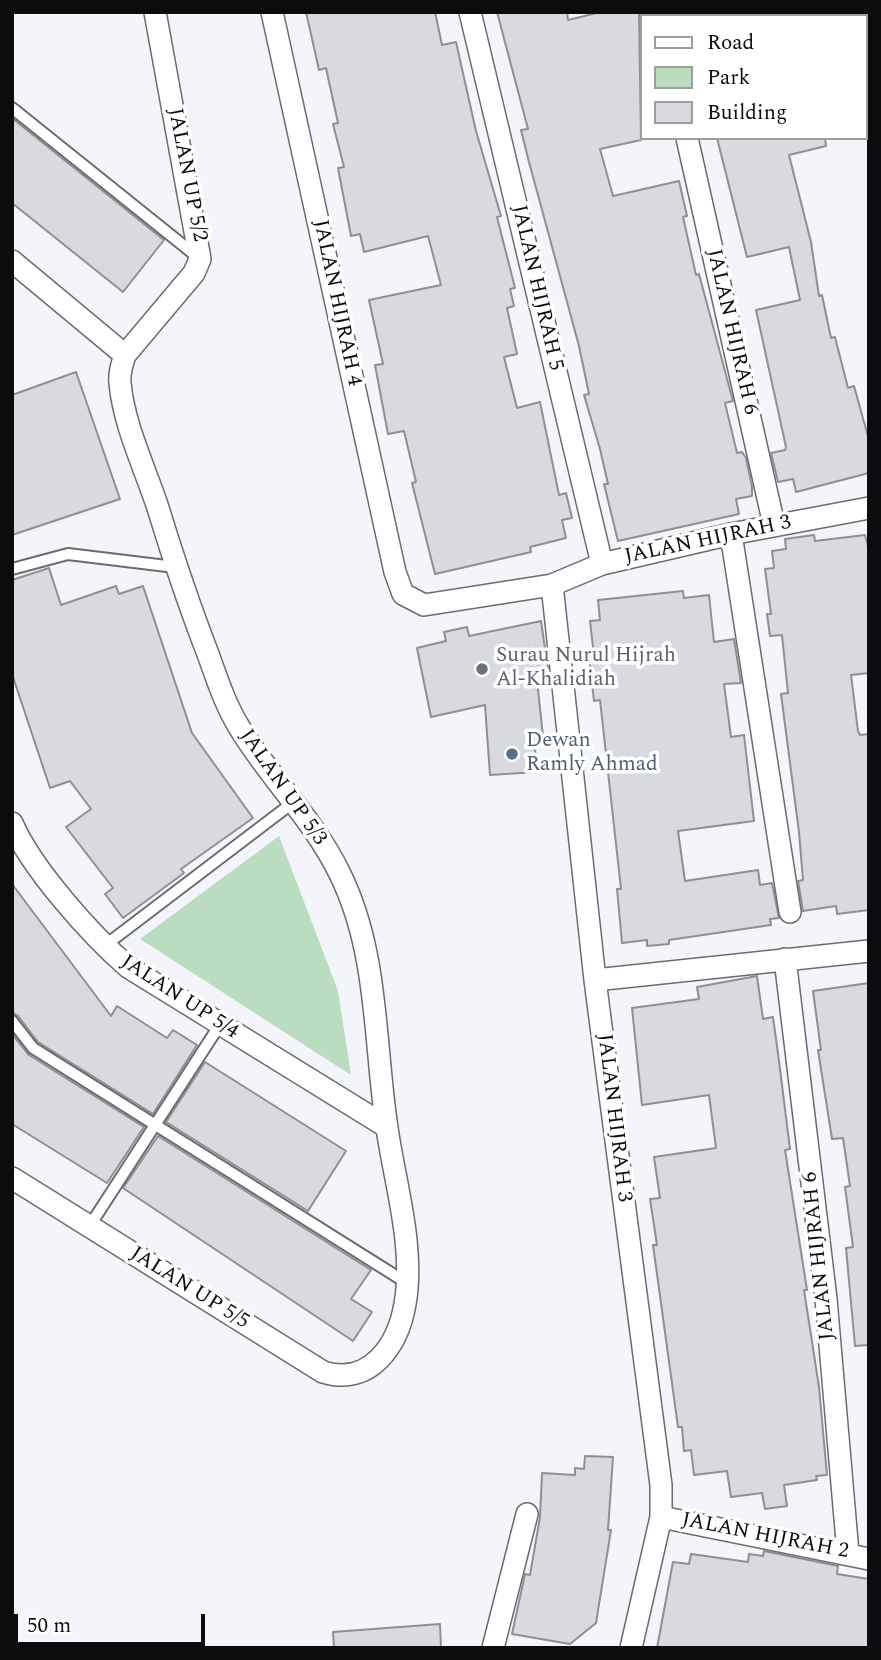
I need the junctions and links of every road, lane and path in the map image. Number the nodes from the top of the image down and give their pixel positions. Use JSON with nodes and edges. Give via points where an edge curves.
{"nodes":[{"id":1,"x":155,"y":12,"type":"edge"},
{"id":2,"x":272,"y":12,"type":"edge"},
{"id":3,"x":470,"y":12,"type":"edge"},
{"id":4,"x":12,"y":108,"type":"edge"},
{"id":5,"x":687,"y":140,"type":"edge"},
{"id":6,"x":200,"y":259,"type":"junction"},
{"id":7,"x":12,"y":261,"type":"edge"},
{"id":8,"x":125,"y":355,"type":"junction"},
{"id":9,"x":869,"y":508,"type":"edge"},
{"id":10,"x":774,"y":525,"type":"junction"},
{"id":11,"x":731,"y":534,"type":"junction"},
{"id":12,"x":602,"y":564,"type":"junction"},
{"id":13,"x":175,"y":567,"type":"junction"},
{"id":14,"x":12,"y":569,"type":"edge"},
{"id":15,"x":552,"y":585,"type":"junction"},
{"id":16,"x":402,"y":594,"type":"joint"},
{"id":17,"x":295,"y":801,"type":"junction"},
{"id":18,"x":13,"y":826,"type":"edge"},
{"id":19,"x":790,"y":912,"type":"dead end"},
{"id":20,"x":103,"y":947,"type":"junction"},
{"id":21,"x":869,"y":951,"type":"edge"},
{"id":22,"x":785,"y":959,"type":"junction"},
{"id":23,"x":595,"y":980,"type":"junction"},
{"id":24,"x":12,"y":1021,"type":"edge"},
{"id":25,"x":219,"y":1026,"type":"junction"},
{"id":26,"x":156,"y":1124,"type":"junction"},
{"id":27,"x":387,"y":1127,"type":"junction"},
{"id":28,"x":12,"y":1178,"type":"edge"},
{"id":29,"x":89,"y":1227,"type":"junction"},
{"id":30,"x":407,"y":1283,"type":"junction"},
{"id":31,"x":372,"y":1367,"type":"joint"},
{"id":32,"x":527,"y":1514,"type":"dead end"},
{"id":33,"x":661,"y":1517,"type":"junction"},
{"id":34,"x":848,"y":1553,"type":"junction"},
{"id":35,"x":869,"y":1559,"type":"edge"},
{"id":36,"x":492,"y":1648,"type":"edge"},
{"id":37,"x":631,"y":1648,"type":"edge"}],
"edges":[{"from":1,"to":6,"type":"street","name":"JALAN UP 5/2"},
{"from":2,"to":16,"type":"street","name":"JALAN HIJRAH 4"},
{"from":3,"to":12,"type":"street","name":"JALAN HIJRAH 5"},
{"from":4,"to":6,"type":"lane"},
{"from":5,"to":10,"type":"street","name":"JALAN HIJRAH 6"},
{"from":6,"to":8,"type":"street","name":"JALAN UP 5/2","via":[[194,274]]},
{"from":7,"to":8,"type":"street"},
{"from":8,"to":13,"type":"street","name":"JALAN UP 5/3","via":[[120,381],[125,411]]},
{"from":9,"to":10,"type":"street","name":"JALAN HIJRAH 3"},
{"from":10,"to":11,"type":"street","name":"JALAN HIJRAH 3"},
{"from":11,"to":12,"type":"street","name":"JALAN HIJRAH 3"},
{"from":11,"to":19,"type":"street"},
{"from":12,"to":15,"type":"street","name":"JALAN HIJRAH 3"},
{"from":13,"to":14,"type":"lane","via":[[68,554]]},
{"from":13,"to":17,"type":"street","name":"JALAN UP 5/3","via":[[227,705]]},
{"from":15,"to":16,"type":"street","name":"JALAN HIJRAH 3","via":[[424,605]]},
{"from":15,"to":23,"type":"street","name":"JALAN HIJRAH 3"},
{"from":17,"to":20,"type":"lane"},
{"from":17,"to":27,"type":"street","name":"JALAN UP 5/3","via":[[339,872],[359,923],[369,962]]},
{"from":18,"to":20,"type":"street","name":"JALAN UP 5/4","via":[[33,859]]},
{"from":20,"to":25,"type":"street","name":"JALAN UP 5/4"},
{"from":21,"to":22,"type":"street"},
{"from":22,"to":23,"type":"street"},
{"from":22,"to":34,"type":"street","name":"JALAN HIJRAH 6","via":[[826,1299]]},
{"from":23,"to":33,"type":"street","name":"JALAN HIJRAH 3"},
{"from":24,"to":26,"type":"lane","via":[[33,1048]]},
{"from":25,"to":26,"type":"lane"},
{"from":25,"to":27,"type":"street","name":"JALAN UP 5/4"},
{"from":26,"to":29,"type":"lane"},
{"from":26,"to":30,"type":"lane"},
{"from":27,"to":30,"type":"street","name":"JALAN UP 5/3"},
{"from":28,"to":29,"type":"street","name":"JALAN UP 5/5"},
{"from":29,"to":31,"type":"street","name":"JALAN UP 5/5","via":[[323,1372],[346,1376]]},
{"from":30,"to":31,"type":"street","name":"JALAN UP 5/3","via":[[399,1331],[389,1351]]},
{"from":32,"to":36,"type":"street"},
{"from":33,"to":34,"type":"street","name":"JALAN HIJRAH 2"},
{"from":33,"to":37,"type":"street","name":"JALAN HIJRAH 3"},
{"from":34,"to":35,"type":"street","name":"JALAN HIJRAH 2"}]}
